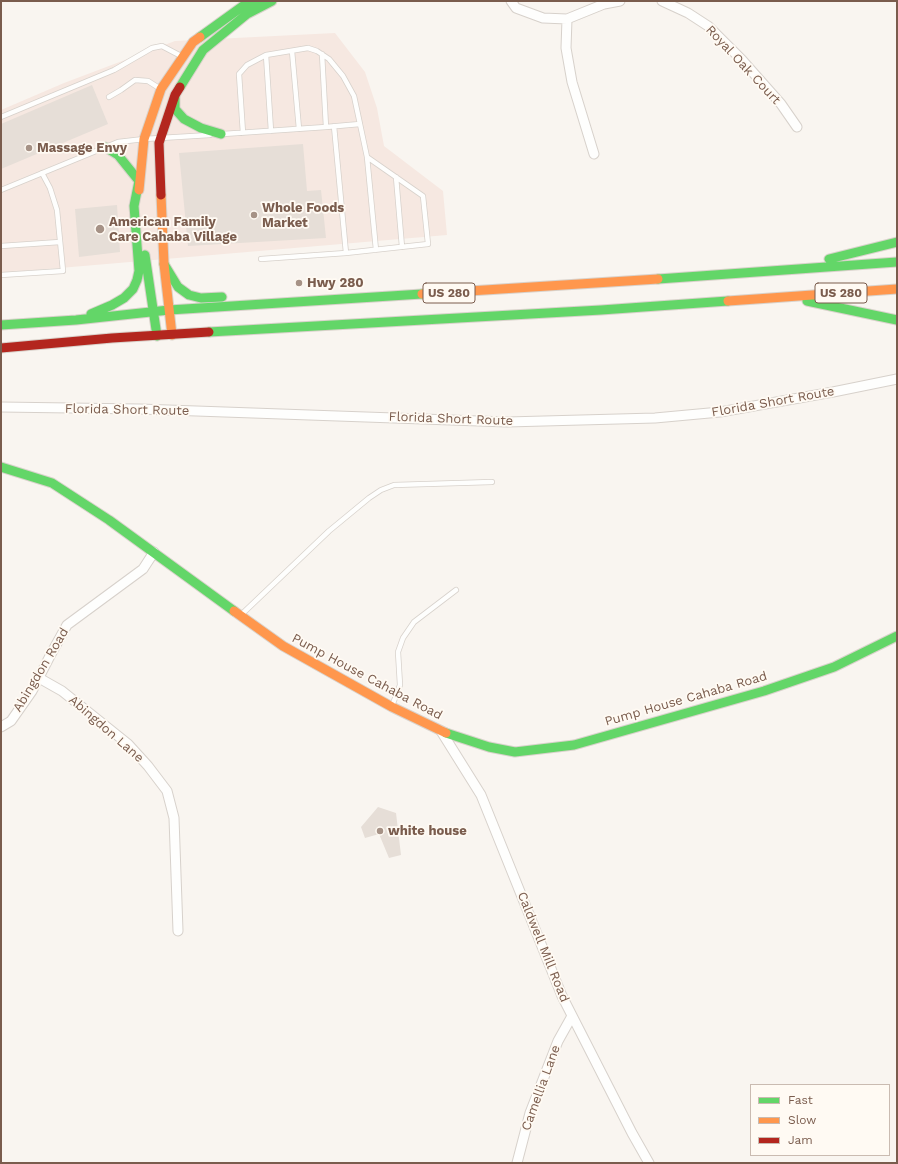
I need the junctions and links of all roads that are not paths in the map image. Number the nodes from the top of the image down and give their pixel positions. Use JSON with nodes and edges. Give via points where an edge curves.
{"nodes":[{"id":1,"x":256,"y":1,"type":"edge"},
{"id":2,"x":272,"y":1,"type":"edge"},
{"id":3,"x":510,"y":1,"type":"edge"},
{"id":4,"x":620,"y":1,"type":"edge"},
{"id":5,"x":662,"y":1,"type":"edge"},
{"id":6,"x":567,"y":19,"type":"junction"},
{"id":7,"x":292,"y":51,"type":"junction"},
{"id":8,"x":322,"y":54,"type":"junction"},
{"id":9,"x":266,"y":55,"type":"junction"},
{"id":10,"x":182,"y":57,"type":"junction"},
{"id":11,"x":161,"y":89,"type":"junction"},
{"id":12,"x":174,"y":94,"type":"junction"},
{"id":13,"x":109,"y":97,"type":"dead end"},
{"id":14,"x":1,"y":117,"type":"edge"},
{"id":15,"x":360,"y":124,"type":"junction"},
{"id":16,"x":334,"y":126,"type":"junction"},
{"id":17,"x":326,"y":127,"type":"junction"},
{"id":18,"x":797,"y":127,"type":"dead end"},
{"id":19,"x":299,"y":129,"type":"junction"},
{"id":20,"x":271,"y":131,"type":"junction"},
{"id":21,"x":243,"y":133,"type":"junction"},
{"id":22,"x":221,"y":134,"type":"junction"},
{"id":23,"x":144,"y":139,"type":"junction"},
{"id":24,"x":161,"y":139,"type":"junction"},
{"id":25,"x":105,"y":147,"type":"junction"},
{"id":26,"x":594,"y":154,"type":"dead end"},
{"id":27,"x":367,"y":157,"type":"junction"},
{"id":28,"x":42,"y":173,"type":"junction"},
{"id":29,"x":396,"y":177,"type":"junction"},
{"id":30,"x":139,"y":181,"type":"junction"},
{"id":31,"x":1,"y":190,"type":"edge"},
{"id":32,"x":60,"y":242,"type":"junction"},
{"id":33,"x":897,"y":242,"type":"edge"},
{"id":34,"x":1,"y":246,"type":"edge"},
{"id":35,"x":402,"y":247,"type":"junction"},
{"id":36,"x":376,"y":250,"type":"junction"},
{"id":37,"x":346,"y":253,"type":"junction"},
{"id":38,"x":261,"y":259,"type":"dead end"},
{"id":39,"x":897,"y":262,"type":"edge"},
{"id":40,"x":164,"y":264,"type":"junction"},
{"id":41,"x":788,"y":270,"type":"junction"},
{"id":42,"x":1,"y":275,"type":"edge"},
{"id":43,"x":897,"y":289,"type":"edge"},
{"id":44,"x":255,"y":295,"type":"dead end"},
{"id":45,"x":234,"y":296,"type":"dead end"},
{"id":46,"x":786,"y":297,"type":"junction"},
{"id":47,"x":270,"y":305,"type":"junction"},
{"id":48,"x":169,"y":310,"type":"junction"},
{"id":49,"x":154,"y":312,"type":"junction"},
{"id":50,"x":76,"y":320,"type":"junction"},
{"id":51,"x":897,"y":320,"type":"edge"},
{"id":52,"x":1,"y":326,"type":"edge"},
{"id":53,"x":172,"y":335,"type":"junction"},
{"id":54,"x":158,"y":336,"type":"junction"},
{"id":55,"x":1,"y":348,"type":"edge"},
{"id":56,"x":897,"y":379,"type":"edge"},
{"id":57,"x":1,"y":407,"type":"edge"},
{"id":58,"x":1,"y":467,"type":"edge"},
{"id":59,"x":492,"y":482,"type":"dead end"},
{"id":60,"x":154,"y":552,"type":"junction"},
{"id":61,"x":456,"y":590,"type":"dead end"},
{"id":62,"x":241,"y":616,"type":"junction"},
{"id":63,"x":897,"y":636,"type":"edge"},
{"id":64,"x":39,"y":678,"type":"junction"},
{"id":65,"x":392,"y":707,"type":"junction"},
{"id":66,"x":1,"y":727,"type":"edge"},
{"id":67,"x":441,"y":731,"type":"junction"},
{"id":68,"x":178,"y":931,"type":"dead end"},
{"id":69,"x":572,"y":1016,"type":"junction"},
{"id":70,"x":517,"y":1163,"type":"edge"},
{"id":71,"x":649,"y":1163,"type":"edge"}],
"edges":[{"from":1,"to":10,"type":"main road","via":[[243,6],[193,42]]},
{"from":2,"to":12,"type":"main road","via":[[247,14],[203,50]]},
{"from":3,"to":6,"type":"street","via":[[516,8],[543,18]]},
{"from":4,"to":6,"type":"street","via":[[604,4]]},
{"from":5,"to":18,"type":"street","name":"Royal Oak Court","via":[[708,26],[781,104]]},
{"from":6,"to":26,"type":"street","via":[[566,48],[571,75]]},
{"from":7,"to":8,"type":"lane","via":[[308,48]]},
{"from":7,"to":9,"type":"lane"},
{"from":7,"to":19,"type":"lane"},
{"from":8,"to":15,"type":"lane","via":[[343,76],[354,96]]},
{"from":8,"to":17,"type":"lane"},
{"from":9,"to":20,"type":"lane"},
{"from":9,"to":21,"type":"lane","via":[[247,65],[239,74]]},
{"from":10,"to":11,"type":"main road"},
{"from":10,"to":14,"type":"lane","via":[[162,46],[152,48],[114,70]]},
{"from":11,"to":13,"type":"lane","via":[[148,81],[136,80]]},
{"from":11,"to":23,"type":"main road"},
{"from":12,"to":22,"type":"main road","via":[[175,109],[184,119]]},
{"from":12,"to":24,"type":"main road"},
{"from":15,"to":16,"type":"lane"},
{"from":15,"to":27,"type":"lane"},
{"from":16,"to":17,"type":"lane"},
{"from":16,"to":37,"type":"lane"},
{"from":17,"to":19,"type":"lane"},
{"from":19,"to":20,"type":"lane"},
{"from":20,"to":21,"type":"lane"},
{"from":21,"to":22,"type":"lane"},
{"from":22,"to":24,"type":"lane"},
{"from":23,"to":24,"type":"lane"},
{"from":23,"to":25,"type":"lane","via":[[118,142]]},
{"from":23,"to":30,"type":"main road"},
{"from":24,"to":40,"type":"main road","via":[[159,143]]},
{"from":25,"to":28,"type":"lane"},
{"from":25,"to":30,"type":"main road","via":[[118,155]]},
{"from":27,"to":29,"type":"lane"},
{"from":27,"to":36,"type":"lane"},
{"from":28,"to":31,"type":"lane"},
{"from":28,"to":32,"type":"lane","via":[[55,200]]},
{"from":29,"to":35,"type":"lane"},
{"from":29,"to":35,"type":"lane","via":[[423,196],[428,244]]},
{"from":30,"to":49,"type":"main road","via":[[145,262]]},
{"from":30,"to":50,"type":"main road","via":[[134,206],[140,271],[133,289],[112,305]]},
{"from":32,"to":34,"type":"lane"},
{"from":32,"to":42,"type":"lane","via":[[63,271]]},
{"from":33,"to":41,"type":"main road"},
{"from":35,"to":36,"type":"lane"},
{"from":36,"to":37,"type":"lane"},
{"from":37,"to":38,"type":"lane"},
{"from":39,"to":41,"type":"main road","number":"US 280"},
{"from":40,"to":45,"type":"main road","via":[[178,287],[189,295],[201,298]]},
{"from":40,"to":48,"type":"main road"},
{"from":41,"to":47,"type":"main road","number":"US 280"},
{"from":43,"to":46,"type":"main road","number":"US 280"},
{"from":44,"to":47,"type":"main road"},
{"from":46,"to":51,"type":"main road"},
{"from":46,"to":53,"type":"main road","number":"US 280","via":[[488,318]]},
{"from":47,"to":48,"type":"main road","number":"US 280"},
{"from":48,"to":49,"type":"main road","number":"US 280"},
{"from":48,"to":53,"type":"main road"},
{"from":49,"to":50,"type":"main road","number":"US 280"},
{"from":49,"to":54,"type":"main road"},
{"from":50,"to":52,"type":"main road","number":"US 280"},
{"from":53,"to":54,"type":"main road","number":"US 280"},
{"from":54,"to":55,"type":"main road","number":"US 280"},
{"from":56,"to":57,"type":"street","name":"Florida Short Route","via":[[720,412],[655,418],[507,422],[140,409]]},
{"from":58,"to":60,"type":"main road","name":"Pump House Cahaba Road","via":[[52,483]]},
{"from":59,"to":62,"type":"lane","via":[[394,485],[381,490],[329,531]]},
{"from":60,"to":62,"type":"main road","name":"Pump House Cahaba Road"},
{"from":60,"to":64,"type":"street","name":"Abingdon Road","via":[[143,568],[67,625]]},
{"from":61,"to":65,"type":"lane","via":[[414,622],[403,638],[398,652],[400,685]]},
{"from":62,"to":65,"type":"main road","name":"Pump House Cahaba Road","via":[[283,646]]},
{"from":63,"to":67,"type":"main road","name":"Pump House Cahaba Road","via":[[834,667],[764,691],[574,745],[515,752],[489,747]]},
{"from":64,"to":66,"type":"street","name":"Abingdon Road","via":[[11,721]]},
{"from":64,"to":68,"type":"street","name":"Abingdon Lane","via":[[62,691],[128,744],[166,791],[174,818]]},
{"from":65,"to":67,"type":"main road","name":"Pump House Cahaba Road"},
{"from":67,"to":69,"type":"street","name":"Caldwell Mill Road","via":[[481,795]]},
{"from":69,"to":70,"type":"street","name":"Camellia Lane","via":[[558,1041],[530,1113]]},
{"from":69,"to":71,"type":"street","name":"Caldwell Mill Road"}]}
